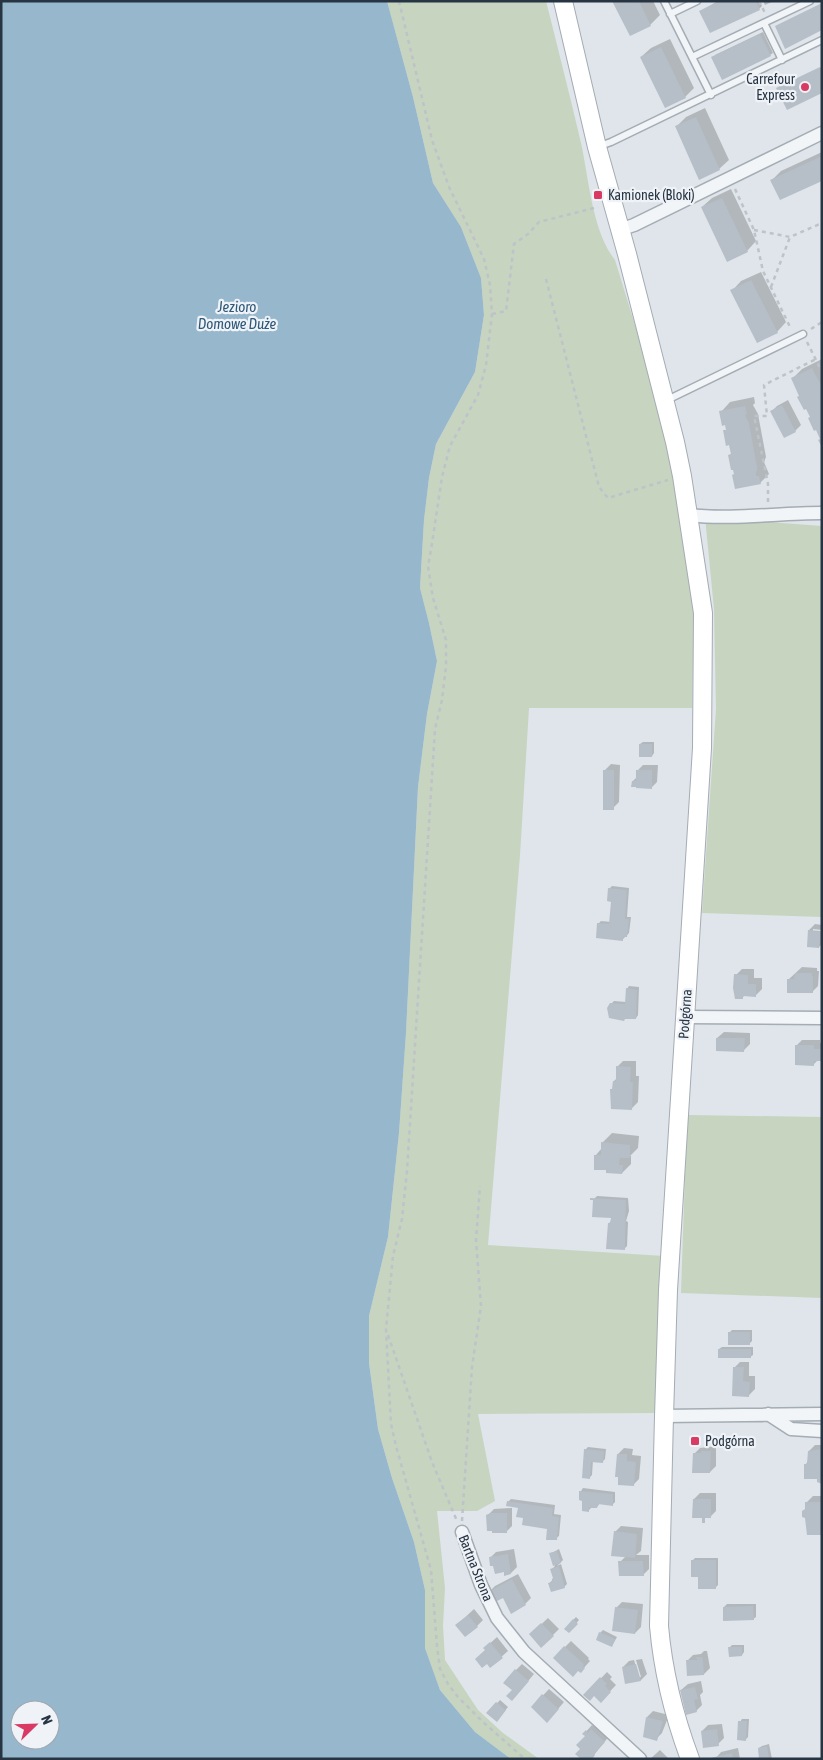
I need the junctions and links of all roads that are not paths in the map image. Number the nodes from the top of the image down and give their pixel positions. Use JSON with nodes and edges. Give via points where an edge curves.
{"nodes":[{"id":1,"x":562,"y":1,"type":"edge"},
{"id":2,"x":664,"y":1,"type":"edge"},
{"id":3,"x":697,"y":1,"type":"edge"},
{"id":4,"x":810,"y":1,"type":"edge"},
{"id":5,"x":670,"y":14,"type":"junction"},
{"id":6,"x":764,"y":22,"type":"junction"},
{"id":7,"x":822,"y":40,"type":"edge"},
{"id":8,"x":692,"y":56,"type":"junction"},
{"id":9,"x":782,"y":60,"type":"junction"},
{"id":10,"x":711,"y":95,"type":"junction"},
{"id":11,"x":822,"y":133,"type":"edge"},
{"id":12,"x":597,"y":147,"type":"junction"},
{"id":13,"x":619,"y":230,"type":"junction"},
{"id":14,"x":803,"y":334,"type":"road end"},
{"id":15,"x":664,"y":401,"type":"junction"},
{"id":16,"x":822,"y":513,"type":"edge"},
{"id":17,"x":688,"y":515,"type":"junction"},
{"id":18,"x":685,"y":1017,"type":"junction"},
{"id":19,"x":822,"y":1018,"type":"edge"},
{"id":20,"x":768,"y":1414,"type":"junction"},
{"id":21,"x":822,"y":1414,"type":"edge"},
{"id":22,"x":664,"y":1416,"type":"junction"},
{"id":23,"x":822,"y":1432,"type":"edge"},
{"id":24,"x":462,"y":1532,"type":"road end"},
{"id":25,"x":640,"y":1759,"type":"edge"},
{"id":26,"x":690,"y":1759,"type":"edge"}],
"edges":[{"from":1,"to":12,"type":"street","name":"Podgórna"},
{"from":2,"to":5,"type":"lane"},
{"from":3,"to":5,"type":"lane"},
{"from":4,"to":6,"type":"lane"},
{"from":5,"to":8,"type":"lane"},
{"from":6,"to":8,"type":"lane"},
{"from":6,"to":9,"type":"lane"},
{"from":7,"to":9,"type":"lane"},
{"from":8,"to":10,"type":"lane"},
{"from":9,"to":10,"type":"lane"},
{"from":10,"to":12,"type":"lane"},
{"from":11,"to":13,"type":"street"},
{"from":12,"to":13,"type":"street","name":"Podgórna"},
{"from":13,"to":15,"type":"street","name":"Podgórna"},
{"from":14,"to":15,"type":"lane"},
{"from":15,"to":17,"type":"street","name":"Podgórna"},
{"from":16,"to":17,"type":"street"},
{"from":17,"to":18,"type":"street","name":"Podgórna","via":[[703,613],[702,748]]},
{"from":18,"to":19,"type":"street"},
{"from":18,"to":22,"type":"street","name":"Podgórna","via":[[668,1290]]},
{"from":20,"to":21,"type":"street"},
{"from":20,"to":22,"type":"street"},
{"from":20,"to":23,"type":"street","via":[[791,1429]]},
{"from":22,"to":26,"type":"street","name":"Podgórna","via":[[659,1626],[669,1691]]},
{"from":24,"to":25,"type":"street","name":"Bartna Strona","via":[[497,1618],[524,1652]]}]}
